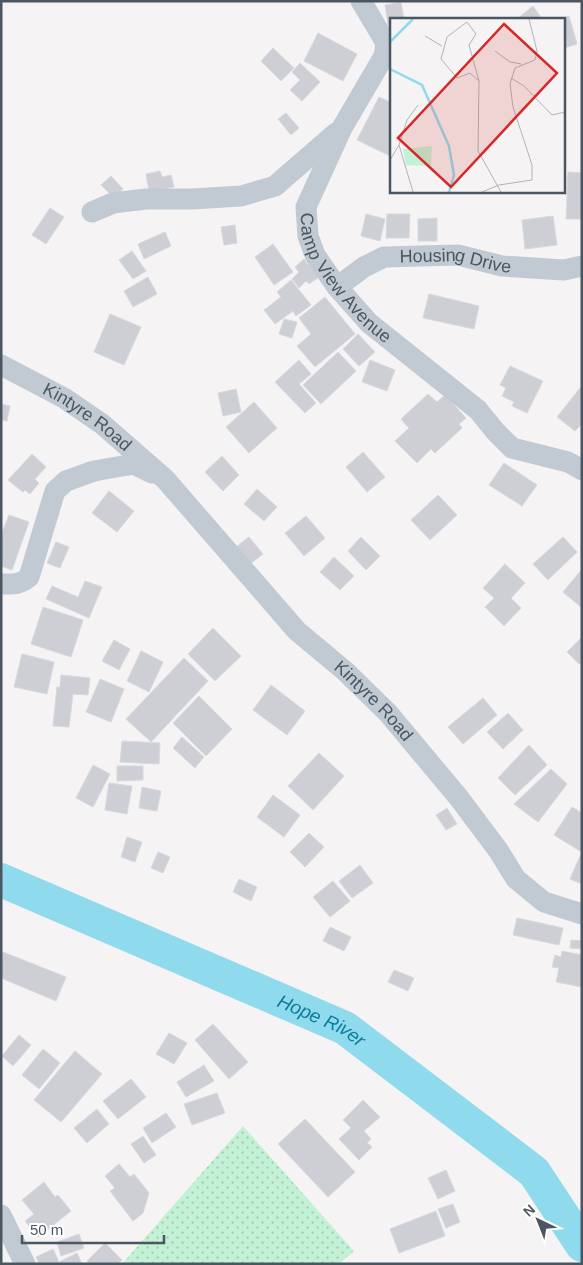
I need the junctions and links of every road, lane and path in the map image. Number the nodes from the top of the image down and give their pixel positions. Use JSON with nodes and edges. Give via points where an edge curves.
{"nodes":[{"id":1,"x":361,"y":1,"type":"edge"},
{"id":2,"x":342,"y":128,"type":"junction"},
{"id":3,"x":92,"y":212,"type":"dead end"},
{"id":4,"x":582,"y":266,"type":"edge"},
{"id":5,"x":337,"y":287,"type":"junction"},
{"id":6,"x":1,"y":366,"type":"edge"},
{"id":7,"x":582,"y":470,"type":"edge"},
{"id":8,"x":165,"y":479,"type":"junction"},
{"id":9,"x":1,"y":584,"type":"edge"},
{"id":10,"x":582,"y":914,"type":"edge"},
{"id":11,"x":1,"y":1216,"type":"edge"},
{"id":12,"x":17,"y":1258,"type":"edge"}],
"edges":[{"from":1,"to":2,"type":"street","name":"Camp View Avenue","via":[[386,43],[384,56]]},
{"from":2,"to":3,"type":"street","via":[[275,186],[241,196],[129,201]]},
{"from":2,"to":5,"type":"street","name":"Camp View Avenue","via":[[306,207],[308,236],[315,255]]},
{"from":4,"to":5,"type":"street","name":"Housing Drive","via":[[564,270],[502,266],[458,255],[384,257]]},
{"from":5,"to":7,"type":"street","name":"Camp View Avenue","via":[[369,323],[478,410],[512,448],[568,462]]},
{"from":6,"to":8,"type":"street","name":"Kintyre Road","via":[[64,398],[102,424]]},
{"from":8,"to":9,"type":"street","name":"Kintyre Road","via":[[134,464],[94,471],[66,481],[54,491],[29,577],[16,585]]},
{"from":8,"to":10,"type":"street","name":"Kintyre Road","via":[[297,631],[388,713],[459,798],[516,879],[544,902]]},
{"from":11,"to":12,"type":"street"}]}
